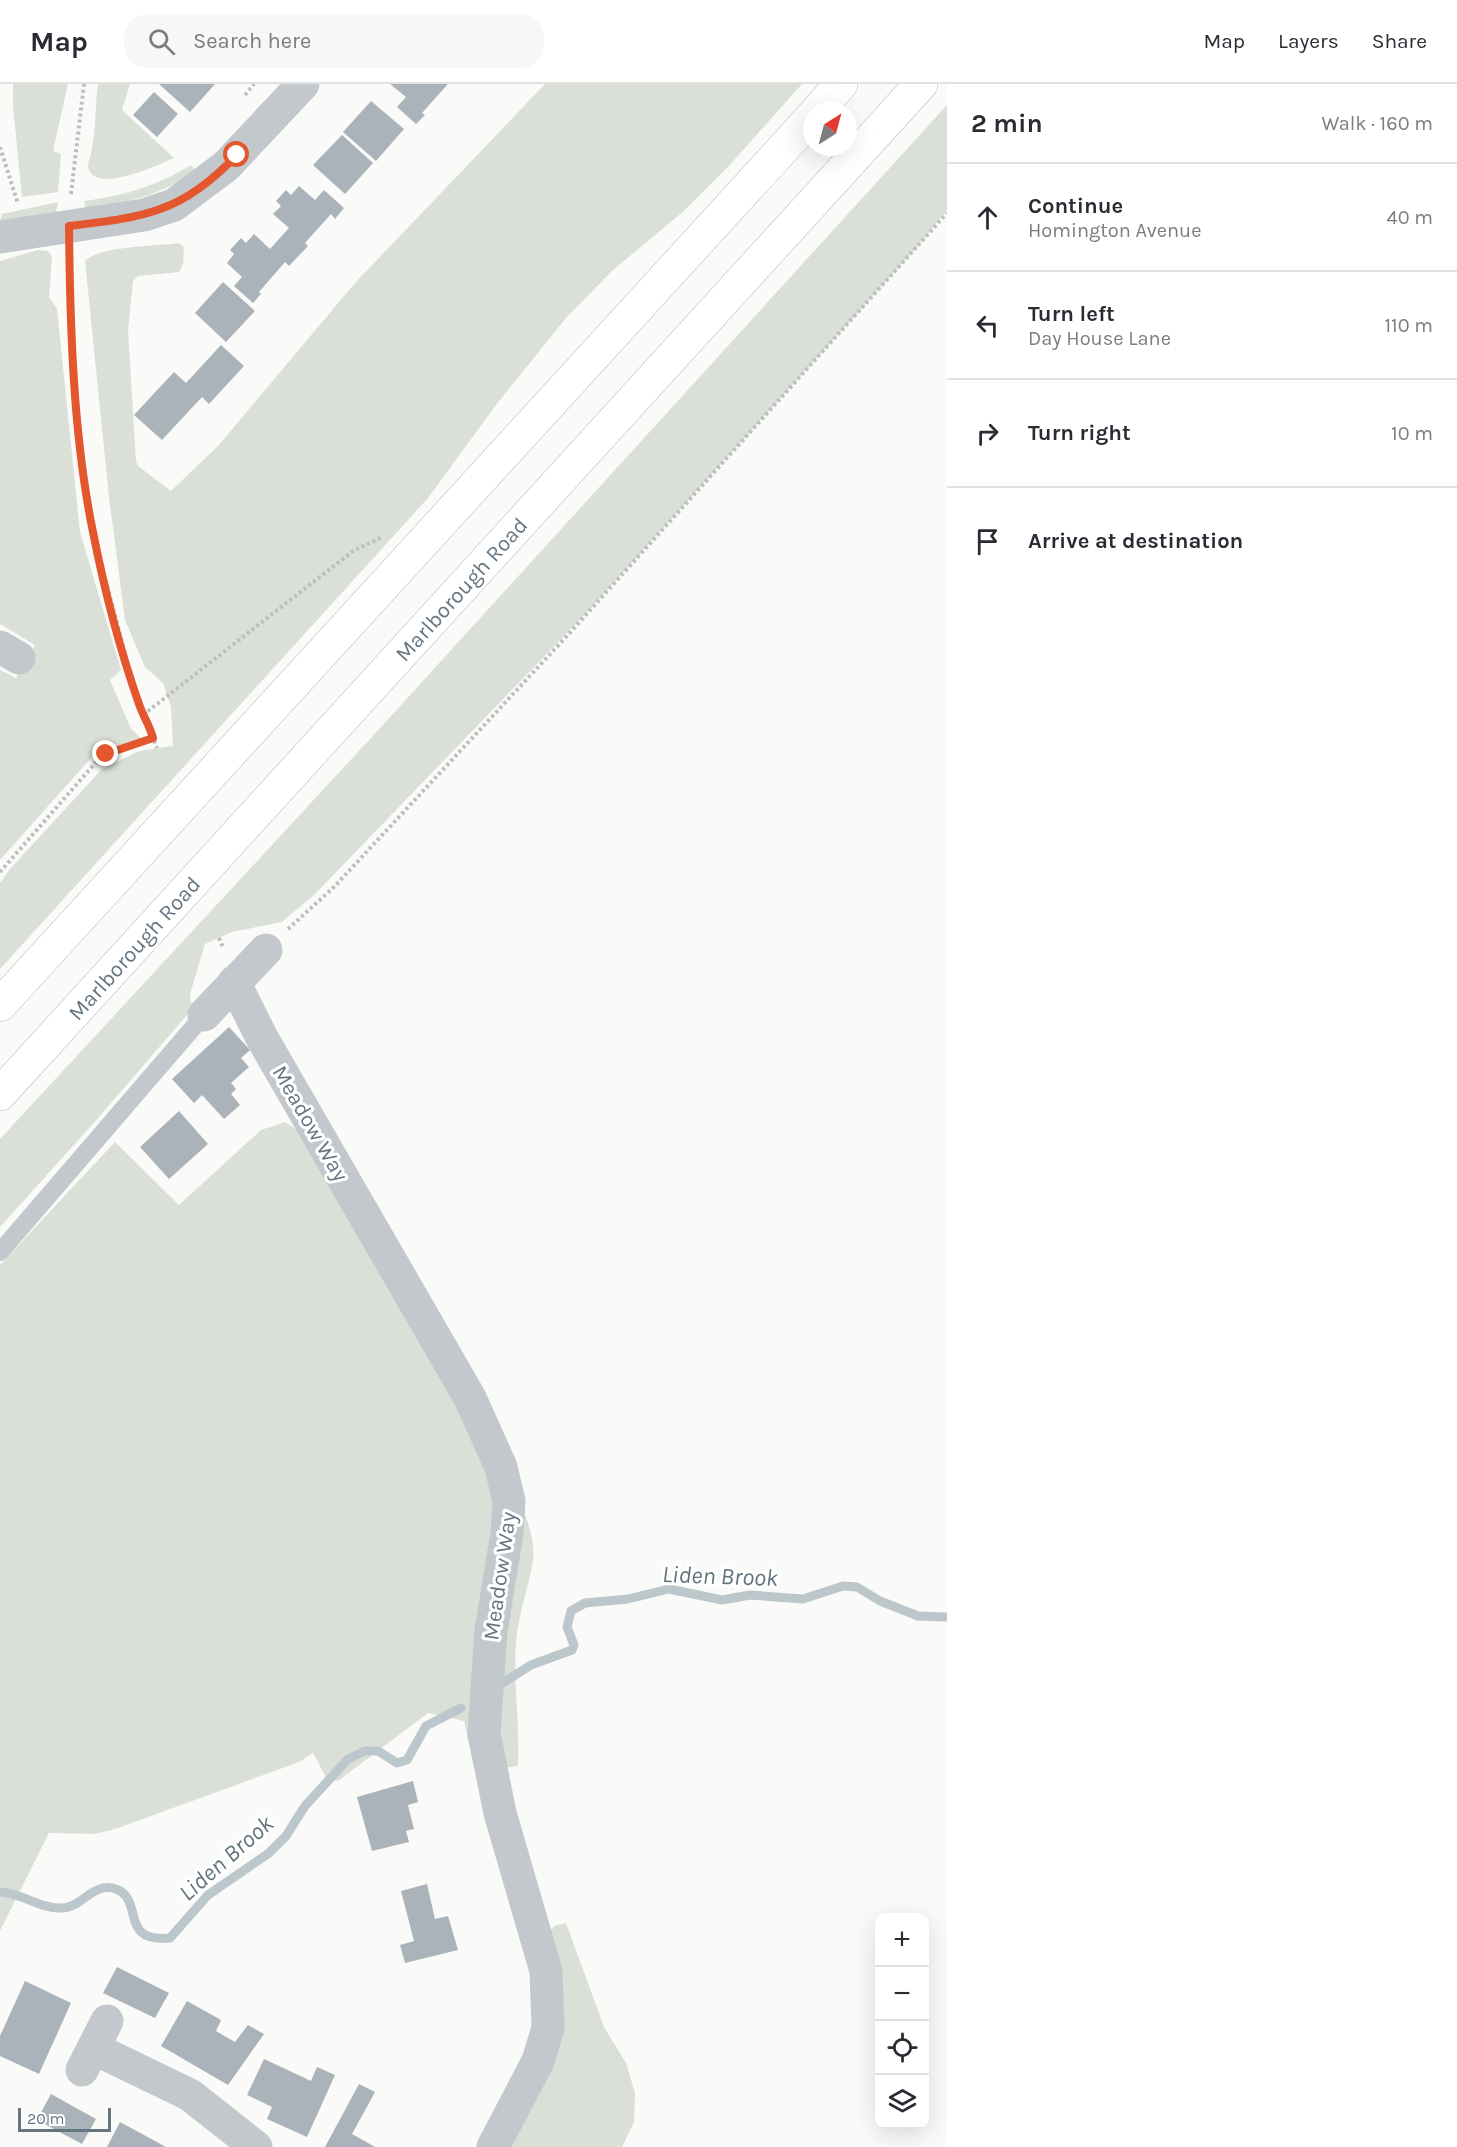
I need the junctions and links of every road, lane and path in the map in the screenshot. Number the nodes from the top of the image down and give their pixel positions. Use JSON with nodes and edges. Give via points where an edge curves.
{"nodes":[{"id":1,"x":84,"y":84,"type":"edge"},
{"id":2,"x":255,"y":84,"type":"edge"},
{"id":3,"x":303,"y":84,"type":"edge"},
{"id":4,"x":841,"y":84,"type":"edge"},
{"id":5,"x":921,"y":84,"type":"edge"},
{"id":6,"x":239,"y":102,"type":"dead end"},
{"id":7,"x":825,"y":102,"type":"edge"},
{"id":8,"x":803,"y":127,"type":"edge"},
{"id":9,"x":0,"y":147,"type":"edge"},
{"id":10,"x":74,"y":159,"type":"dead end"},
{"id":11,"x":19,"y":204,"type":"dead end"},
{"id":12,"x":947,"y":213,"type":"edge"},
{"id":13,"x":69,"y":226,"type":"junction"},
{"id":14,"x":0,"y":237,"type":"edge"},
{"id":15,"x":432,"y":535,"type":"junction"},
{"id":16,"x":143,"y":716,"type":"junction"},
{"id":17,"x":153,"y":738,"type":"junction"},
{"id":18,"x":157,"y":748,"type":"dead end"},
{"id":19,"x":0,"y":872,"type":"edge"},
{"id":20,"x":266,"y":950,"type":"joint"},
{"id":21,"x":234,"y":982,"type":"junction"},
{"id":22,"x":0,"y":1005,"type":"edge"},
{"id":23,"x":204,"y":1015,"type":"joint"},
{"id":24,"x":0,"y":1094,"type":"edge"},
{"id":25,"x":0,"y":1252,"type":"edge"},
{"id":26,"x":94,"y":2046,"type":"dead end"},
{"id":27,"x":256,"y":2147,"type":"edge"},
{"id":28,"x":493,"y":2147,"type":"edge"}],
"edges":[{"from":1,"to":10,"type":"path"},
{"from":2,"to":6,"type":"path"},
{"from":3,"to":13,"type":"street","via":[[226,166],[186,198],[144,215]]},
{"from":4,"to":7,"type":"highway"},
{"from":5,"to":24,"type":"highway","name":"Marlborough Road"},
{"from":8,"to":15,"type":"highway"},
{"from":9,"to":11,"type":"path"},
{"from":12,"to":20,"type":"path","via":[[574,628],[334,887]]},
{"from":13,"to":14,"type":"street"},
{"from":13,"to":16,"type":"path","via":[[84,481],[106,585]]},
{"from":15,"to":16,"type":"path","via":[[387,534],[353,551]]},
{"from":15,"to":22,"type":"highway"},
{"from":16,"to":17,"type":"path"},
{"from":17,"to":18,"type":"path"},
{"from":17,"to":19,"type":"path","via":[[98,760]]},
{"from":20,"to":21,"type":"street"},
{"from":21,"to":23,"type":"street"},
{"from":21,"to":28,"type":"street","name":"Meadow Way","via":[[267,1048],[470,1398],[501,1467],[509,1501],[491,1631],[484,1733],[500,1813],[546,1971],[548,2028],[538,2061]]},
{"from":23,"to":25,"type":"lane"},
{"from":26,"to":27,"type":"street","via":[[190,2095]]}]}
